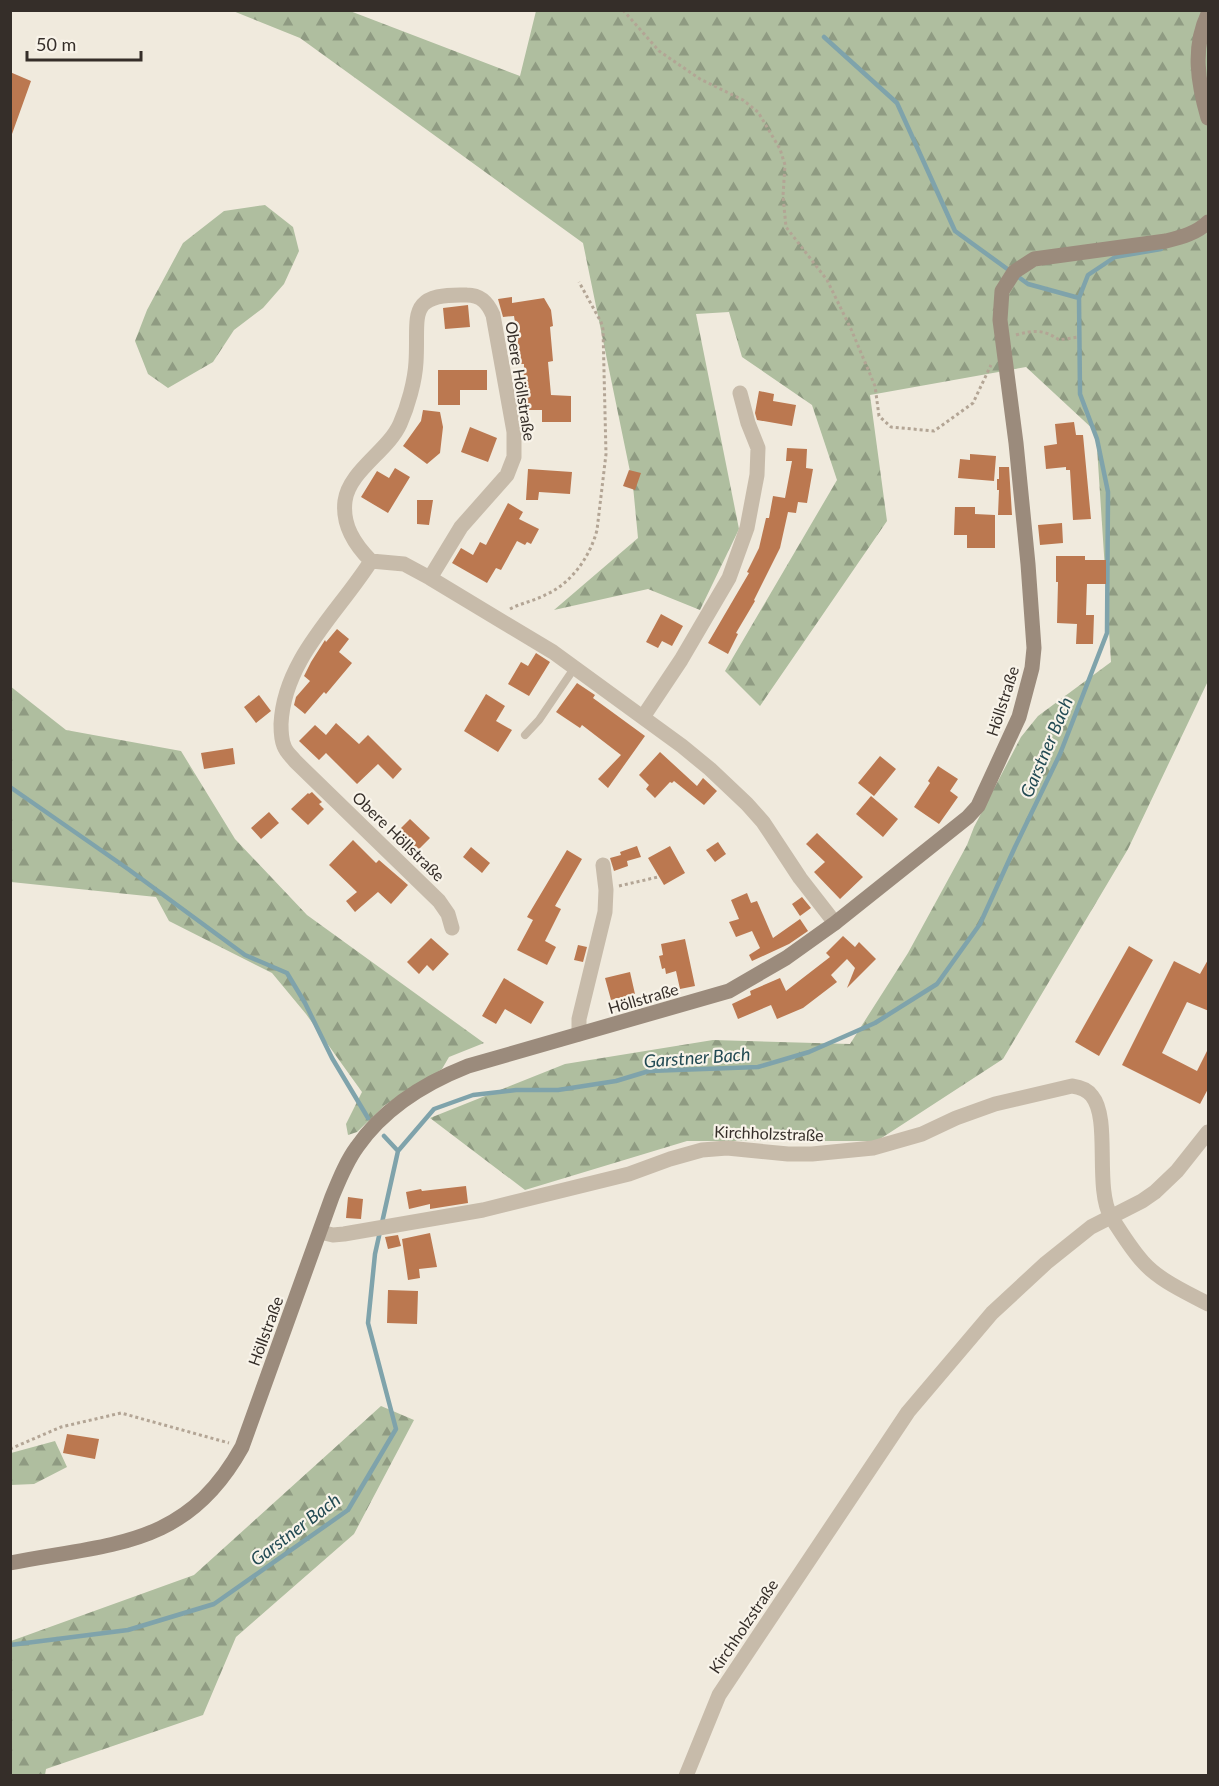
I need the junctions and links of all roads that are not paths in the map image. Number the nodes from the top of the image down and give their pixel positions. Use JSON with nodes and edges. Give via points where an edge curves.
{"nodes":[{"id":1,"x":1209,"y":14,"type":"edge"},
{"id":2,"x":1209,"y":118,"type":"edge"},
{"id":3,"x":1209,"y":222,"type":"edge"},
{"id":4,"x":740,"y":393,"type":"dead end"},
{"id":5,"x":371,"y":561,"type":"junction"},
{"id":6,"x":430,"y":578,"type":"junction"},
{"id":7,"x":575,"y":667,"type":"junction"},
{"id":8,"x":643,"y":717,"type":"junction"},
{"id":9,"x":525,"y":735,"type":"dead end"},
{"id":10,"x":603,"y":865,"type":"dead end"},
{"id":11,"x":835,"y":923,"type":"junction"},
{"id":12,"x":452,"y":928,"type":"dead end"},
{"id":13,"x":579,"y":1035,"type":"junction"},
{"id":14,"x":1209,"y":1132,"type":"edge"},
{"id":15,"x":1111,"y":1216,"type":"junction"},
{"id":16,"x":320,"y":1232,"type":"junction"},
{"id":17,"x":1209,"y":1304,"type":"edge"},
{"id":18,"x":10,"y":1563,"type":"edge"},
{"id":19,"x":686,"y":1776,"type":"edge"}],
"edges":[{"from":1,"to":2,"type":"street","via":[[1198,60]]},
{"from":3,"to":11,"type":"street","name":"Höllstraße","via":[[1166,241],[1034,259],[1014,272],[1002,291],[1000,320],[1033,617],[1033,658],[1027,693],[978,806]]},
{"from":4,"to":8,"type":"street","via":[[758,448],[747,528],[729,578]]},
{"from":5,"to":6,"type":"street","via":[[404,564]]},
{"from":5,"to":6,"type":"street","name":"Obere Höllstraße","via":[[359,550],[348,530],[344,506],[348,489],[399,424],[416,366],[418,311],[439,296],[475,296],[487,303],[493,315],[514,432],[514,457],[507,475],[460,527]]},
{"from":5,"to":12,"type":"street","name":"Obere Höllstraße","via":[[295,670],[282,714],[282,738],[295,761],[439,901]]},
{"from":6,"to":7,"type":"street"},
{"from":7,"to":8,"type":"street"},
{"from":7,"to":9,"type":"lane"},
{"from":8,"to":11,"type":"street","via":[[710,768],[747,804]]},
{"from":10,"to":13,"type":"street","name":"Höllstraße","via":[[605,912],[579,1019]]},
{"from":11,"to":13,"type":"street","name":"Höllstraße","via":[[786,958],[729,991]]},
{"from":13,"to":16,"type":"street","name":"Höllstraße","via":[[468,1066],[405,1099],[384,1116],[356,1149]]},
{"from":14,"to":15,"type":"street","name":"Kirchholzstraße","via":[[1155,1192]]},
{"from":15,"to":16,"type":"street","name":"Kirchholzstraße","via":[[1104,1193],[1096,1103],[1081,1087],[1072,1086],[995,1104],[922,1134],[873,1148],[812,1154],[702,1150],[629,1174],[483,1210],[360,1232]]},
{"from":15,"to":17,"type":"street","via":[[1143,1262],[1162,1278]]},
{"from":15,"to":19,"type":"street","name":"Kirchholzstraße","via":[[1072,1241],[992,1313],[908,1412],[719,1695]]},
{"from":16,"to":18,"type":"street","name":"Höllstraße","via":[[242,1447],[217,1485],[168,1525],[131,1540]]}]}
